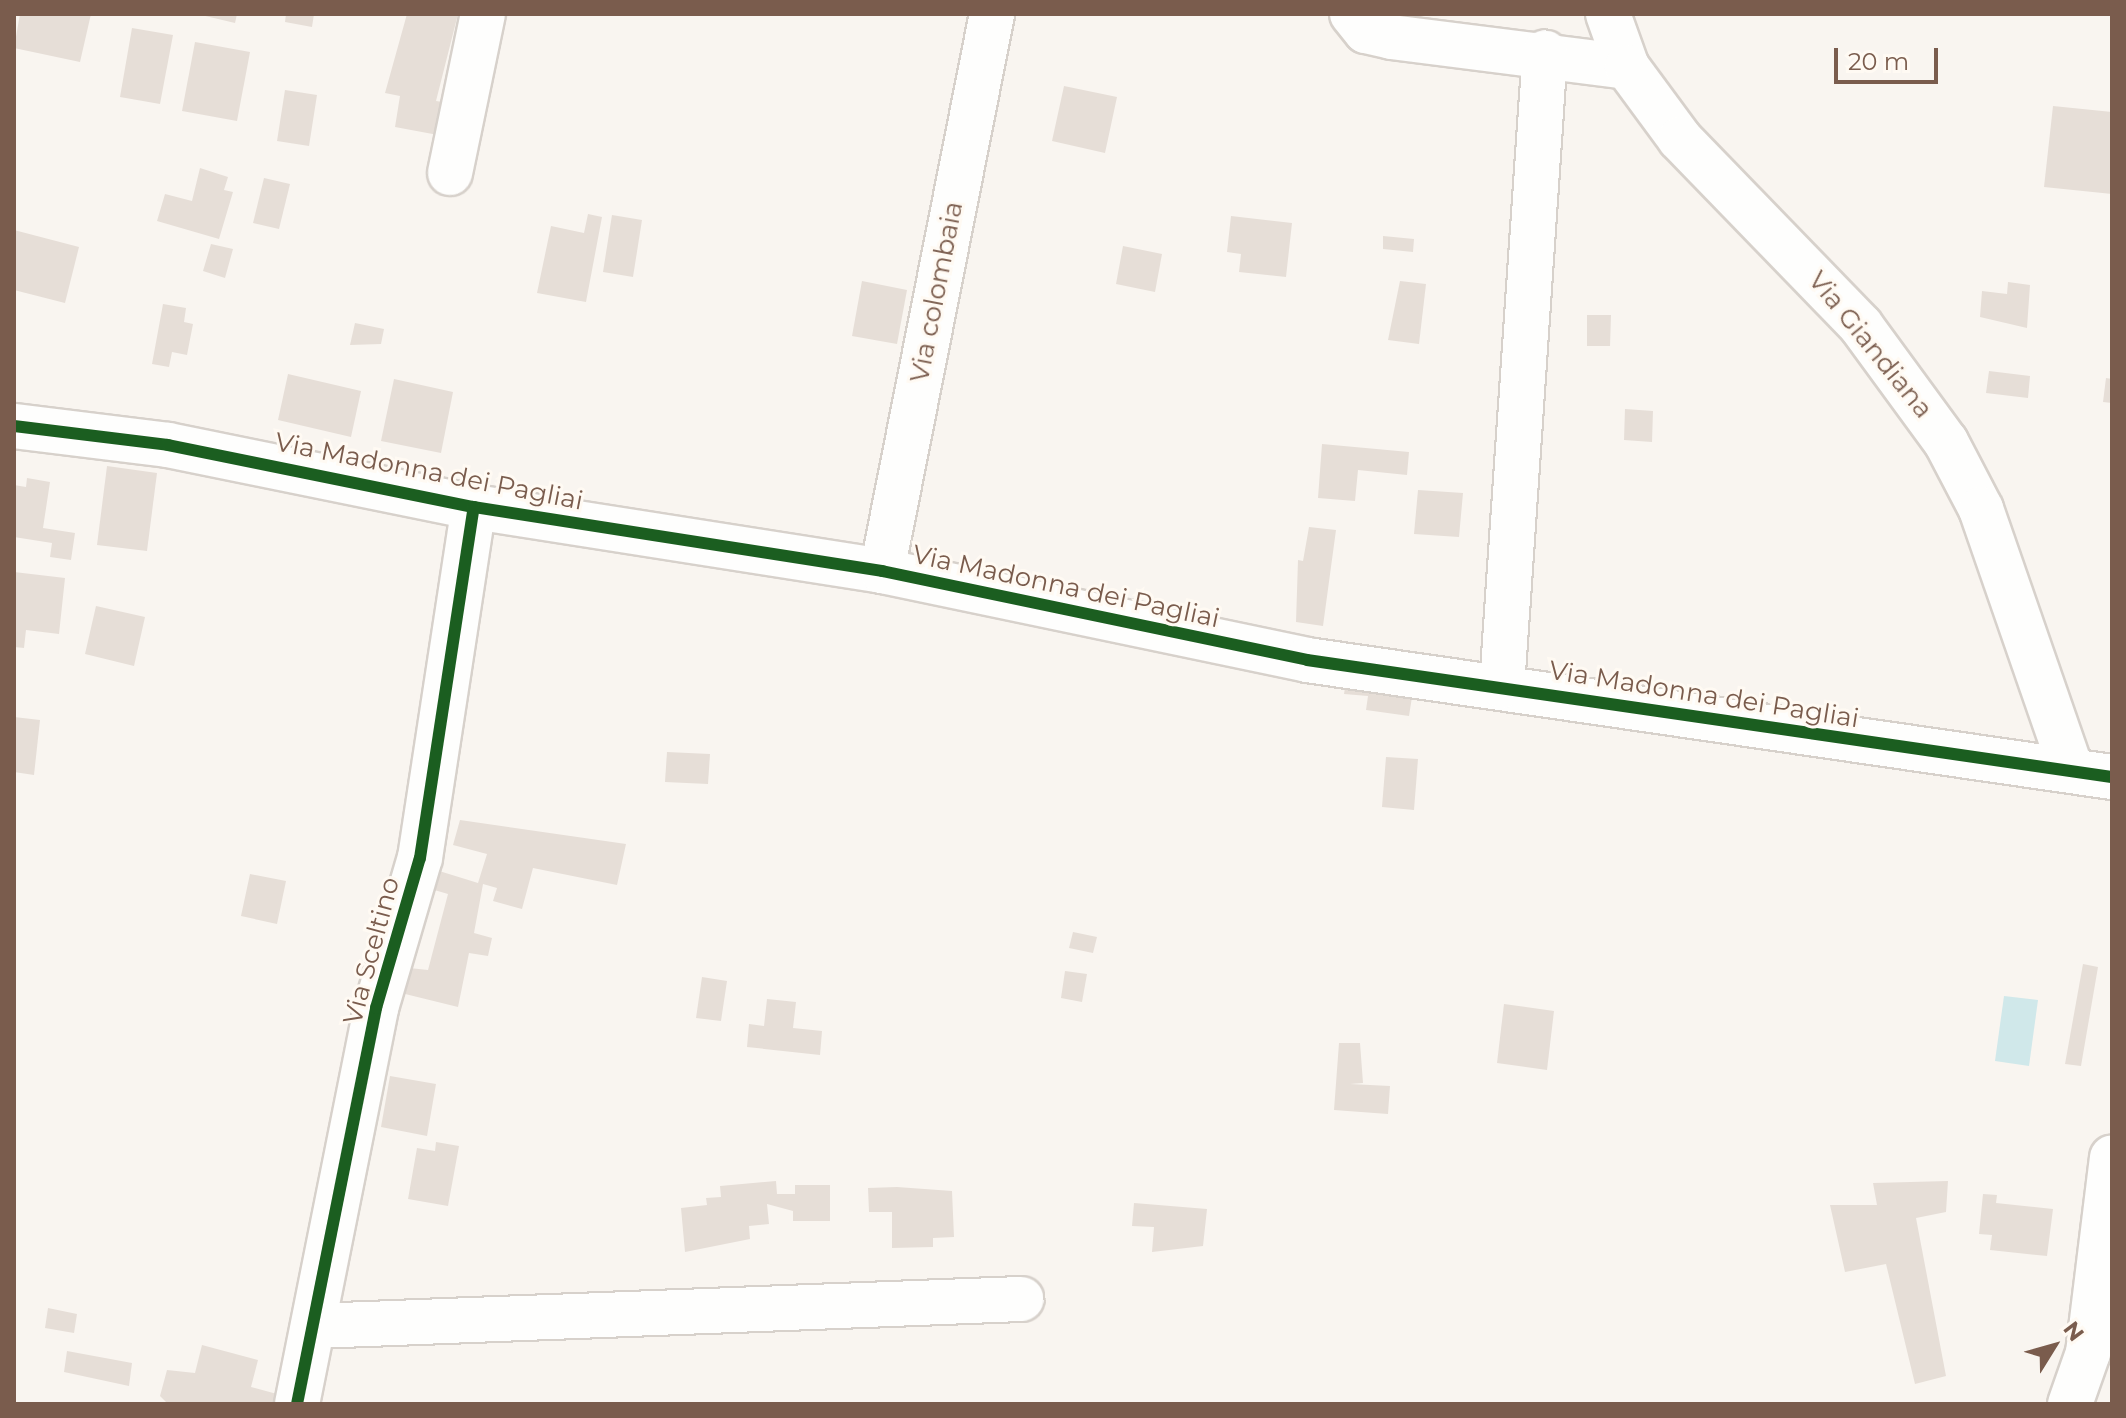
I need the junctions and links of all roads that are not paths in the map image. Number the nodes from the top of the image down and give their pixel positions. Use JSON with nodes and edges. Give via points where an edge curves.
{"nodes":[{"id":1,"x":483,"y":14,"type":"edge"},
{"id":2,"x":992,"y":14,"type":"edge"},
{"id":3,"x":1352,"y":14,"type":"edge"},
{"id":4,"x":1608,"y":14,"type":"edge"},
{"id":5,"x":1545,"y":52,"type":"junction"},
{"id":6,"x":1627,"y":67,"type":"junction"},
{"id":7,"x":450,"y":173,"type":"dead end"},
{"id":8,"x":14,"y":426,"type":"edge"},
{"id":9,"x":474,"y":507,"type":"junction"},
{"id":10,"x":882,"y":571,"type":"junction"},
{"id":11,"x":1502,"y":686,"type":"junction"},
{"id":12,"x":2091,"y":773,"type":"edge"},
{"id":13,"x":2112,"y":1157,"type":"edge"},
{"id":14,"x":1021,"y":1299,"type":"dead end"},
{"id":15,"x":315,"y":1326,"type":"junction"},
{"id":16,"x":2100,"y":1351,"type":"edge"},
{"id":17,"x":297,"y":1404,"type":"edge"},
{"id":18,"x":2070,"y":1404,"type":"edge"}],
"edges":[{"from":1,"to":7,"type":"street"},
{"from":2,"to":10,"type":"street","name":"Via colombaia"},
{"from":3,"to":5,"type":"street","via":[[1366,31],[1391,37]]},
{"from":4,"to":6,"type":"street","name":"Via Giandiana"},
{"from":5,"to":6,"type":"street"},
{"from":5,"to":11,"type":"street"},
{"from":6,"to":12,"type":"street","name":"Via Giandiana","via":[[1721,187],[1861,326],[1946,442],[1981,509]]},
{"from":8,"to":9,"type":"street","name":"Via Madonna dei Pagliai","via":[[168,445]]},
{"from":9,"to":10,"type":"street","name":"Via Madonna dei Pagliai"},
{"from":9,"to":15,"type":"street","name":"Via Sceltino","via":[[420,858],[376,1008]]},
{"from":10,"to":11,"type":"street","name":"Via Madonna dei Pagliai","via":[[1307,660]]},
{"from":11,"to":12,"type":"street","name":"Via Madonna dei Pagliai"},
{"from":13,"to":16,"type":"street"},
{"from":14,"to":15,"type":"street"},
{"from":15,"to":17,"type":"street","name":"Via Sceltino"},
{"from":16,"to":18,"type":"street"}]}
